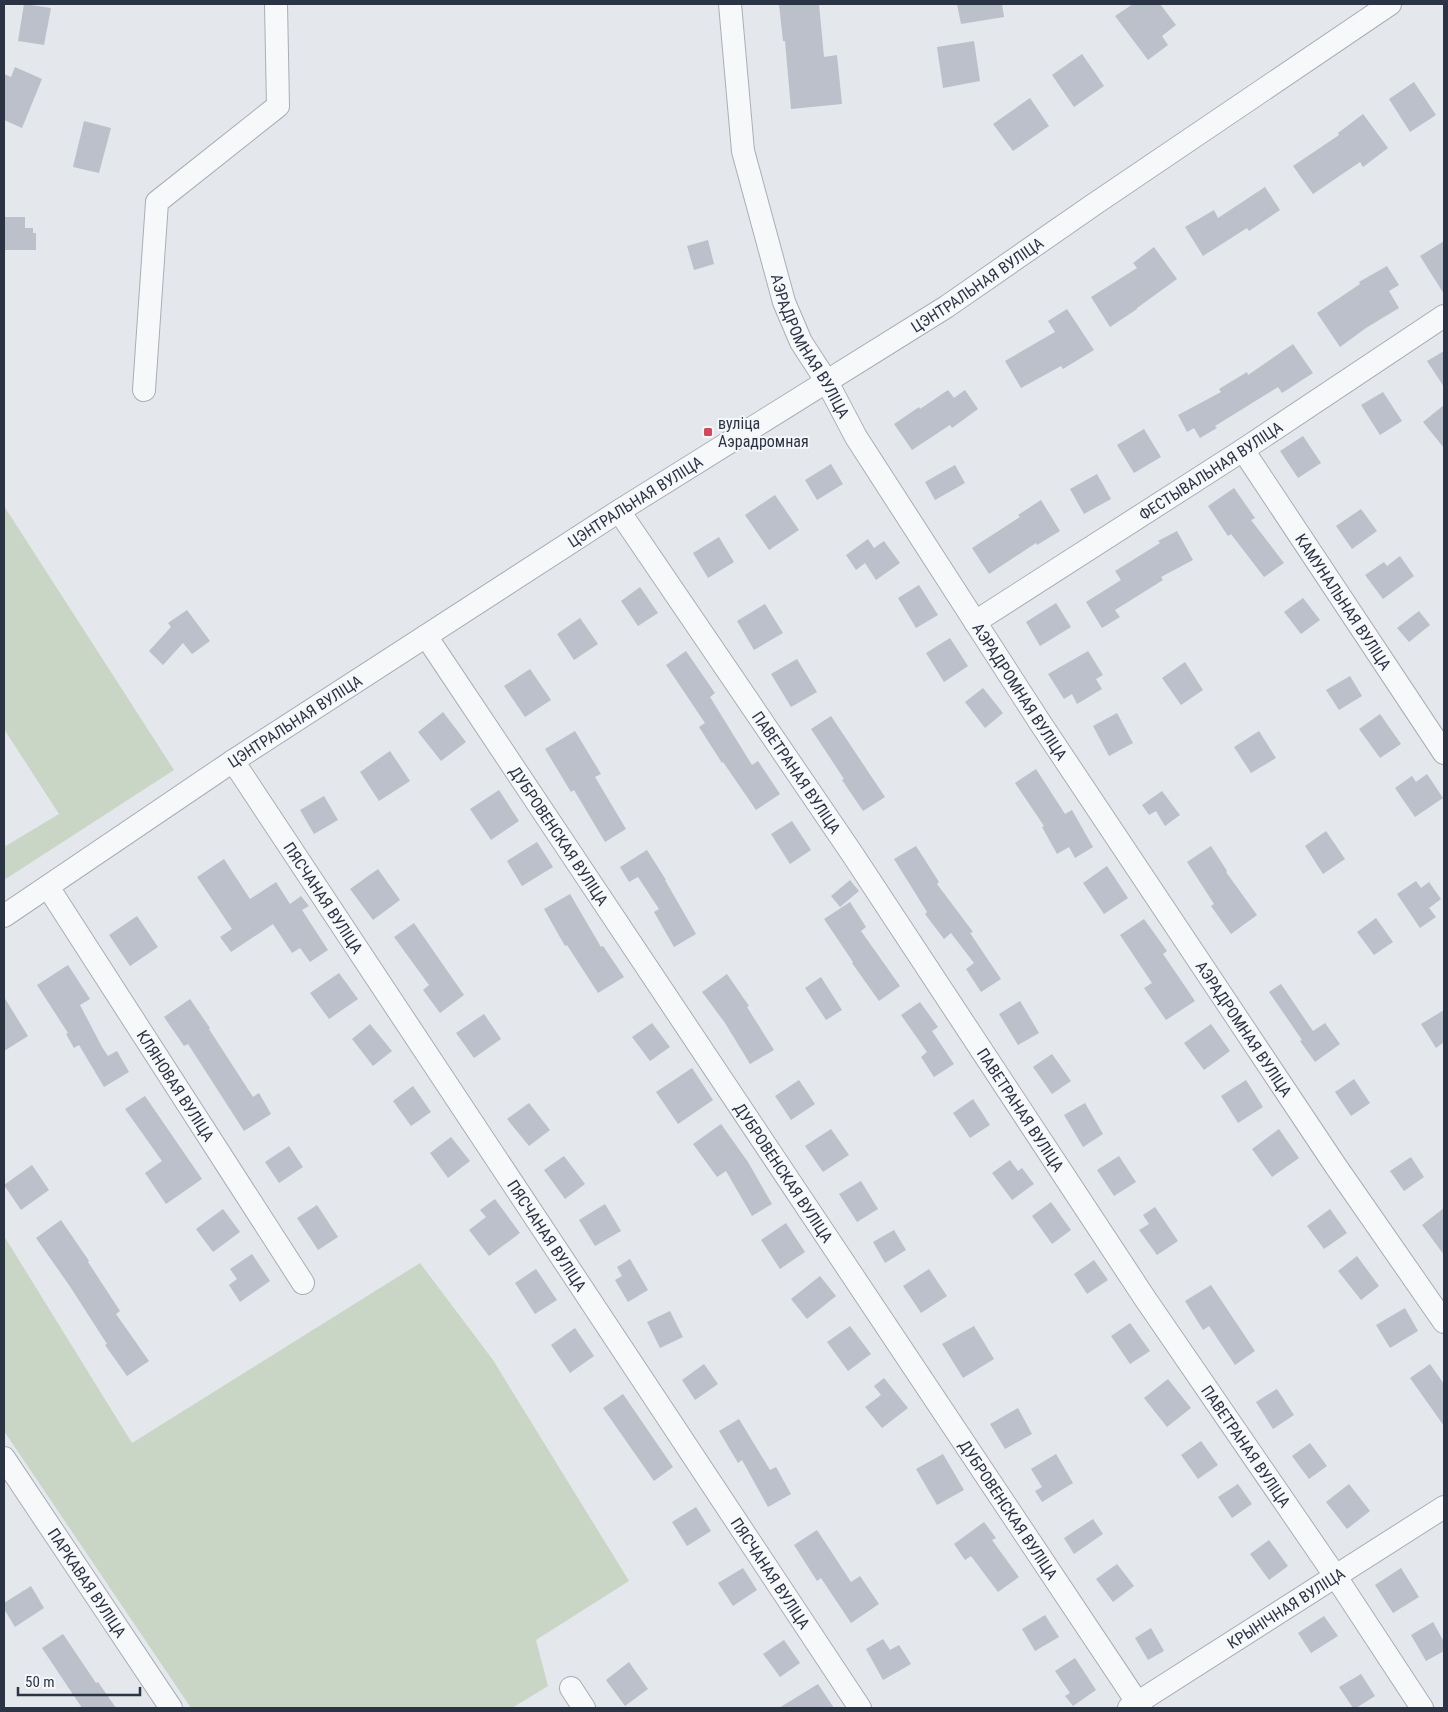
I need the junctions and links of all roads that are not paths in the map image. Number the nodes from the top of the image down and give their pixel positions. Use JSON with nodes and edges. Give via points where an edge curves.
{"nodes":[{"id":1,"x":276,"y":4,"type":"edge"},
{"id":2,"x":730,"y":4,"type":"edge"},
{"id":3,"x":1390,"y":4,"type":"edge"},
{"id":4,"x":1444,"y":316,"type":"edge"},
{"id":5,"x":827,"y":382,"type":"junction"},
{"id":6,"x":144,"y":390,"type":"dead end"},
{"id":7,"x":1243,"y":450,"type":"junction"},
{"id":8,"x":619,"y":511,"type":"junction"},
{"id":9,"x":975,"y":622,"type":"junction"},
{"id":10,"x":426,"y":636,"type":"junction"},
{"id":11,"x":1444,"y":753,"type":"edge"},
{"id":12,"x":232,"y":762,"type":"junction"},
{"id":13,"x":48,"y":887,"type":"junction"},
{"id":14,"x":4,"y":916,"type":"edge"},
{"id":15,"x":303,"y":1283,"type":"dead end"},
{"id":16,"x":1444,"y":1322,"type":"edge"},
{"id":17,"x":4,"y":1458,"type":"edge"},
{"id":18,"x":1444,"y":1507,"type":"edge"},
{"id":19,"x":1336,"y":1577,"type":"junction"},
{"id":20,"x":571,"y":1688,"type":"dead end"},
{"id":21,"x":1136,"y":1706,"type":"edge"},
{"id":22,"x":171,"y":1708,"type":"edge"},
{"id":23,"x":584,"y":1708,"type":"edge"},
{"id":24,"x":860,"y":1708,"type":"edge"},
{"id":25,"x":1422,"y":1708,"type":"edge"}],
"edges":[{"from":1,"to":6,"type":"street","via":[[278,106],[157,202]]},
{"from":2,"to":5,"type":"street","name":"АЭРАДРОМНАЯ ВУЛІЦА","via":[[742,151],[784,302],[801,342]]},
{"from":3,"to":5,"type":"street","name":"ЦЭНТРАЛЬНАЯ ВУЛІЦА","via":[[946,307]]},
{"from":4,"to":7,"type":"street","name":"ФЕСТЫВАЛЬНАЯ ВУЛІЦА"},
{"from":5,"to":8,"type":"street","name":"ЦЭНТРАЛЬНАЯ ВУЛІЦА"},
{"from":5,"to":9,"type":"street","name":"АЭРАДРОМНАЯ ВУЛІЦА","via":[[856,438]]},
{"from":7,"to":9,"type":"street","name":"ФЕСТЫВАЛЬНАЯ ВУЛІЦА"},
{"from":7,"to":11,"type":"street","name":"КАМУНАЛЬНАЯ ВУЛІЦА"},
{"from":8,"to":10,"type":"street","name":"ЦЭНТРАЛЬНАЯ ВУЛІЦА"},
{"from":8,"to":19,"type":"street","name":"ПАВЕТРАНАЯ ВУЛІЦА","via":[[848,847],[1144,1297]]},
{"from":9,"to":16,"type":"street","name":"АЭРАДРОМНАЯ ВУЛІЦА","via":[[1330,1157]]},
{"from":10,"to":12,"type":"street","name":"ЦЭНТРАЛЬНАЯ ВУЛІЦА"},
{"from":10,"to":21,"type":"street","name":"ДУБРОВЕНСКАЯ ВУЛІЦА"},
{"from":12,"to":13,"type":"street","name":"ЦЭНТРАЛЬНАЯ ВУЛІЦА"},
{"from":12,"to":24,"type":"street","name":"ПЯСЧАНАЯ ВУЛІЦА"},
{"from":13,"to":14,"type":"street","name":"ЦЭНТРАЛЬНАЯ ВУЛІЦА"},
{"from":13,"to":15,"type":"street","name":"КЛЯНОВАЯ ВУЛІЦА"},
{"from":17,"to":22,"type":"street","name":"ПАРКАВАЯ ВУЛІЦА"},
{"from":18,"to":19,"type":"street","name":"КРЫНІЧНАЯ ВУЛІЦА"},
{"from":19,"to":21,"type":"street","name":"КРЫНІЧНАЯ ВУЛІЦА"},
{"from":19,"to":25,"type":"street","name":"ПАВЕТРАНАЯ ВУЛІЦА"},
{"from":20,"to":23,"type":"street"}]}
